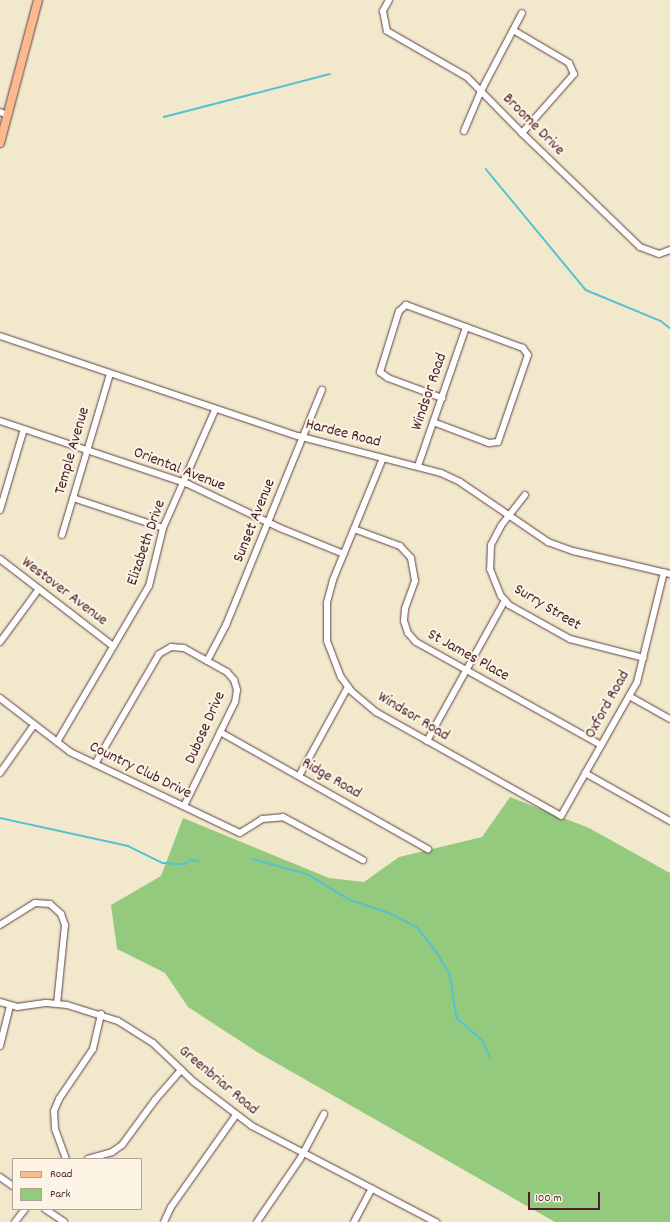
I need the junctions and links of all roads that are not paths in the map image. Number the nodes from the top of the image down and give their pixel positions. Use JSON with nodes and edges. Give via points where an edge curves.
{"nodes":[{"id":1,"x":38,"y":0,"type":"edge"},
{"id":2,"x":389,"y":0,"type":"edge"},
{"id":3,"x":522,"y":13,"type":"dead end"},
{"id":4,"x":513,"y":30,"type":"junction"},
{"id":5,"x":481,"y":91,"type":"junction"},
{"id":6,"x":4,"y":114,"type":"edge"},
{"id":7,"x":464,"y":131,"type":"dead end"},
{"id":8,"x":522,"y":133,"type":"junction"},
{"id":9,"x":0,"y":143,"type":"edge"},
{"id":10,"x":670,"y":250,"type":"edge"},
{"id":11,"x":466,"y":327,"type":"junction"},
{"id":12,"x":0,"y":336,"type":"edge"},
{"id":13,"x":110,"y":374,"type":"junction"},
{"id":14,"x":322,"y":390,"type":"dead end"},
{"id":15,"x":442,"y":398,"type":"junction"},
{"id":16,"x":215,"y":410,"type":"junction"},
{"id":17,"x":0,"y":421,"type":"edge"},
{"id":18,"x":433,"y":422,"type":"junction"},
{"id":19,"x":24,"y":429,"type":"junction"},
{"id":20,"x":303,"y":438,"type":"junction"},
{"id":21,"x":87,"y":450,"type":"junction"},
{"id":22,"x":383,"y":458,"type":"junction"},
{"id":23,"x":418,"y":466,"type":"junction"},
{"id":24,"x":183,"y":482,"type":"junction"},
{"id":25,"x":525,"y":495,"type":"dead end"},
{"id":26,"x":73,"y":498,"type":"junction"},
{"id":27,"x":0,"y":510,"type":"edge"},
{"id":28,"x":510,"y":517,"type":"junction"},
{"id":29,"x":268,"y":523,"type":"junction"},
{"id":30,"x":163,"y":528,"type":"junction"},
{"id":31,"x":354,"y":529,"type":"junction"},
{"id":32,"x":62,"y":535,"type":"dead end"},
{"id":33,"x":344,"y":554,"type":"junction"},
{"id":34,"x":0,"y":560,"type":"edge"},
{"id":35,"x":667,"y":573,"type":"edge"},
{"id":36,"x":39,"y":589,"type":"junction"},
{"id":37,"x":505,"y":600,"type":"junction"},
{"id":38,"x":0,"y":642,"type":"edge"},
{"id":39,"x":113,"y":646,"type":"junction"},
{"id":40,"x":644,"y":658,"type":"junction"},
{"id":41,"x":207,"y":661,"type":"junction"},
{"id":42,"x":466,"y":671,"type":"junction"},
{"id":43,"x":348,"y":687,"type":"junction"},
{"id":44,"x":629,"y":696,"type":"junction"},
{"id":45,"x":0,"y":698,"type":"edge"},
{"id":46,"x":670,"y":719,"type":"edge"},
{"id":47,"x":34,"y":725,"type":"junction"},
{"id":48,"x":220,"y":732,"type":"junction"},
{"id":49,"x":427,"y":741,"type":"junction"},
{"id":50,"x":57,"y":742,"type":"junction"},
{"id":51,"x":601,"y":745,"type":"junction"},
{"id":52,"x":95,"y":764,"type":"junction"},
{"id":53,"x":0,"y":773,"type":"edge"},
{"id":54,"x":585,"y":773,"type":"junction"},
{"id":55,"x":299,"y":776,"type":"junction"},
{"id":56,"x":571,"y":799,"type":"joint"},
{"id":57,"x":184,"y":806,"type":"junction"},
{"id":58,"x":670,"y":821,"type":"edge"},
{"id":59,"x":428,"y":849,"type":"dead end"},
{"id":60,"x":363,"y":860,"type":"dead end"},
{"id":61,"x":0,"y":925,"type":"edge"},
{"id":62,"x":0,"y":1002,"type":"edge"},
{"id":63,"x":57,"y":1004,"type":"junction"},
{"id":64,"x":10,"y":1006,"type":"junction"},
{"id":65,"x":101,"y":1014,"type":"junction"},
{"id":66,"x":0,"y":1046,"type":"edge"},
{"id":67,"x":182,"y":1070,"type":"junction"},
{"id":68,"x":324,"y":1114,"type":"dead end"},
{"id":69,"x":236,"y":1115,"type":"junction"},
{"id":70,"x":303,"y":1153,"type":"junction"},
{"id":71,"x":66,"y":1158,"type":"edge"},
{"id":72,"x":91,"y":1158,"type":"edge"},
{"id":73,"x":0,"y":1177,"type":"edge"},
{"id":74,"x":12,"y":1185,"type":"edge"},
{"id":75,"x":372,"y":1188,"type":"junction"},
{"id":76,"x":24,"y":1210,"type":"edge"},
{"id":77,"x":46,"y":1210,"type":"edge"},
{"id":78,"x":15,"y":1222,"type":"edge"},
{"id":79,"x":64,"y":1222,"type":"edge"},
{"id":80,"x":164,"y":1222,"type":"edge"},
{"id":81,"x":257,"y":1222,"type":"edge"},
{"id":82,"x":354,"y":1222,"type":"edge"},
{"id":83,"x":436,"y":1222,"type":"edge"}],
"edges":[{"from":1,"to":6,"type":"main road"},
{"from":2,"to":5,"type":"street","name":"Broome Drive","via":[[383,11],[387,31],[459,70]]},
{"from":3,"to":4,"type":"street"},
{"from":4,"to":5,"type":"street"},
{"from":4,"to":8,"type":"street","via":[[570,63],[574,74]]},
{"from":5,"to":7,"type":"street"},
{"from":5,"to":8,"type":"street","name":"Broome Drive"},
{"from":6,"to":9,"type":"main road"},
{"from":8,"to":10,"type":"street","name":"Broome Drive","via":[[640,247],[659,254]]},
{"from":11,"to":15,"type":"street","name":"Windsor Road"},
{"from":11,"to":15,"type":"street","via":[[410,305],[399,311],[380,372],[388,378]]},
{"from":11,"to":18,"type":"street","via":[[527,351],[528,358],[523,373],[498,442],[489,443]]},
{"from":12,"to":13,"type":"street","name":"Hardee Road"},
{"from":13,"to":16,"type":"street","name":"Hardee Road"},
{"from":13,"to":21,"type":"street","name":"Temple Avenue"},
{"from":14,"to":20,"type":"street","name":"Sunset Avenue"},
{"from":15,"to":18,"type":"street","name":"Windsor Road"},
{"from":16,"to":20,"type":"street","name":"Hardee Road"},
{"from":16,"to":24,"type":"street","name":"Elizabeth Drive"},
{"from":17,"to":19,"type":"street","name":"Oriental Avenue"},
{"from":18,"to":23,"type":"street","name":"Windsor Road"},
{"from":19,"to":21,"type":"street","name":"Oriental Avenue"},
{"from":19,"to":27,"type":"street"},
{"from":20,"to":22,"type":"street","name":"Hardee Road"},
{"from":20,"to":29,"type":"street","name":"Sunset Avenue"},
{"from":21,"to":24,"type":"street","name":"Oriental Avenue"},
{"from":21,"to":26,"type":"street","name":"Temple Avenue"},
{"from":22,"to":23,"type":"street","name":"Hardee Road"},
{"from":22,"to":31,"type":"street","name":"Windsor Road"},
{"from":23,"to":28,"type":"street","name":"Hardee Road","via":[[451,477]]},
{"from":24,"to":29,"type":"street","name":"Oriental Avenue"},
{"from":24,"to":30,"type":"street","name":"Elizabeth Drive"},
{"from":25,"to":28,"type":"street","name":"Surry Street"},
{"from":26,"to":30,"type":"street"},
{"from":26,"to":32,"type":"street","name":"Temple Avenue"},
{"from":28,"to":35,"type":"street","name":"Hardee Road","via":[[539,538],[563,548]]},
{"from":28,"to":37,"type":"street","name":"Surry Street","via":[[495,536],[489,557],[492,578]]},
{"from":29,"to":33,"type":"street","name":"Oriental Avenue"},
{"from":29,"to":41,"type":"street","name":"Sunset Avenue","via":[[226,625]]},
{"from":30,"to":39,"type":"street","name":"Elizabeth Drive","via":[[149,586]]},
{"from":31,"to":33,"type":"street","name":"Windsor Road"},
{"from":31,"to":42,"type":"street","name":"St James Place","via":[[400,546],[408,554],[414,565],[415,577],[404,615],[408,633],[423,647]]},
{"from":33,"to":43,"type":"street","name":"Windsor Road","via":[[330,590],[325,619],[333,661]]},
{"from":34,"to":36,"type":"street","name":"Westover Avenue"},
{"from":35,"to":40,"type":"street","name":"Oxford Road"},
{"from":36,"to":38,"type":"street"},
{"from":36,"to":39,"type":"street","name":"Westover Avenue"},
{"from":37,"to":40,"type":"street","name":"Surry Street","via":[[570,639]]},
{"from":37,"to":42,"type":"street"},
{"from":39,"to":50,"type":"street","name":"Elizabeth Drive"},
{"from":40,"to":44,"type":"street","name":"Oxford Road","via":[[640,674]]},
{"from":41,"to":48,"type":"street","name":"Dubose Drive","via":[[227,672],[236,685],[237,696]]},
{"from":41,"to":52,"type":"street","name":"Dubose Drive","via":[[180,647],[171,647],[159,654]]},
{"from":42,"to":49,"type":"street"},
{"from":42,"to":51,"type":"street","name":"St James Place"},
{"from":43,"to":49,"type":"street","name":"Windsor Road","via":[[376,712]]},
{"from":43,"to":55,"type":"street"},
{"from":44,"to":46,"type":"street"},
{"from":44,"to":51,"type":"street","name":"Oxford Road"},
{"from":45,"to":47,"type":"street","name":"Country Club Drive"},
{"from":47,"to":50,"type":"street","name":"Country Club Drive"},
{"from":47,"to":53,"type":"street"},
{"from":48,"to":55,"type":"street","name":"Ridge Road"},
{"from":48,"to":57,"type":"street","name":"Dubose Drive"},
{"from":49,"to":56,"type":"street","name":"Windsor Road","via":[[561,816]]},
{"from":50,"to":52,"type":"street","name":"Country Club Drive"},
{"from":51,"to":54,"type":"street","name":"Oxford Road"},
{"from":52,"to":57,"type":"street","name":"Country Club Drive"},
{"from":54,"to":56,"type":"street","name":"Oxford Road"},
{"from":54,"to":58,"type":"street"},
{"from":55,"to":59,"type":"street","name":"Ridge Road"},
{"from":57,"to":60,"type":"street","name":"Country Club Drive","via":[[240,833],[262,819],[283,817]]},
{"from":61,"to":63,"type":"street","via":[[35,903],[50,904],[61,914],[65,925]]},
{"from":62,"to":64,"type":"street","name":"Greenbriar Road"},
{"from":63,"to":64,"type":"street","name":"Greenbriar Road"},
{"from":63,"to":65,"type":"street","name":"Greenbriar Road"},
{"from":64,"to":66,"type":"street"},
{"from":65,"to":67,"type":"street","name":"Greenbriar Road","via":[[143,1036]]},
{"from":65,"to":71,"type":"street","via":[[93,1049],[59,1099],[54,1112],[55,1129]]},
{"from":67,"to":69,"type":"street","name":"Greenbriar Road"},
{"from":67,"to":72,"type":"street","via":[[155,1100],[122,1145],[112,1152]]},
{"from":68,"to":70,"type":"street"},
{"from":69,"to":70,"type":"street","name":"Greenbriar Road"},
{"from":69,"to":80,"type":"street","via":[[171,1207]]},
{"from":70,"to":75,"type":"street","name":"Greenbriar Road"},
{"from":70,"to":81,"type":"street"},
{"from":73,"to":74,"type":"street"},
{"from":75,"to":82,"type":"street"},
{"from":75,"to":83,"type":"street","name":"Greenbriar Road"},
{"from":76,"to":78,"type":"street"},
{"from":77,"to":79,"type":"street"}]}
